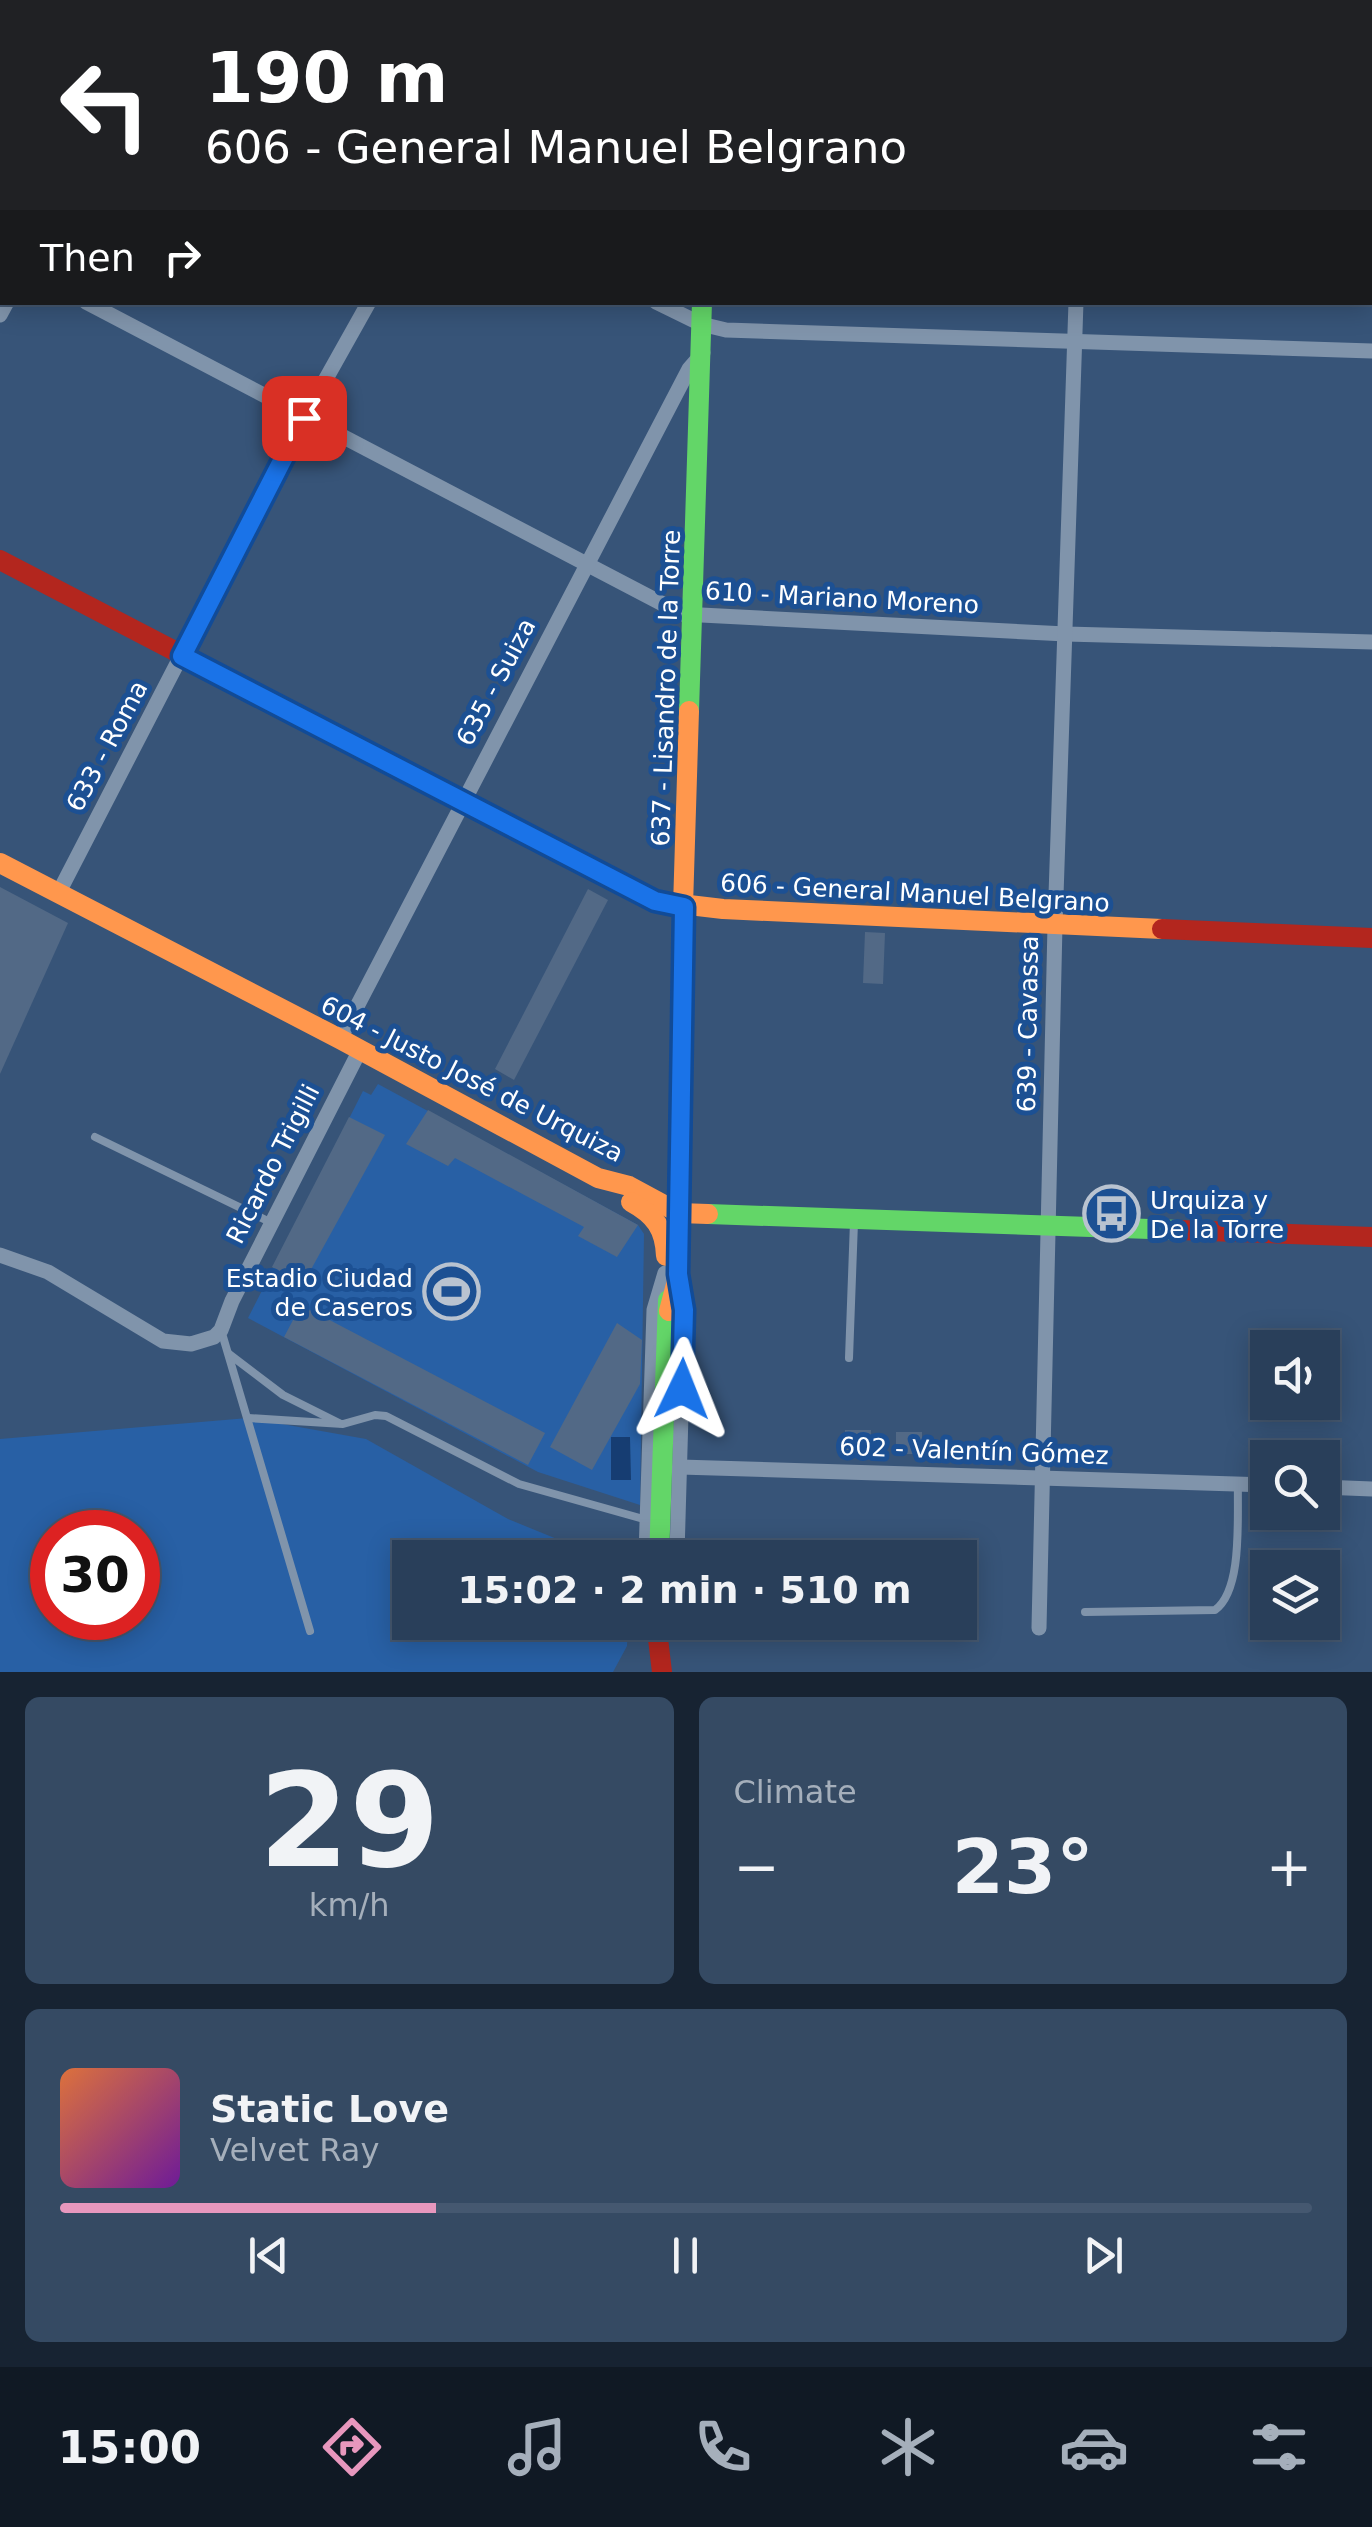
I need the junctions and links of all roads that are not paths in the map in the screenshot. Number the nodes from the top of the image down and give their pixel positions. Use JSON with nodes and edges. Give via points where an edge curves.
{"nodes":[{"id":1,"x":92,"y":305,"type":"edge"},
{"id":2,"x":367,"y":305,"type":"edge"},
{"id":3,"x":662,"y":305,"type":"edge"},
{"id":4,"x":702,"y":305,"type":"edge"},
{"id":5,"x":1076,"y":305,"type":"edge"},
{"id":6,"x":701,"y":324,"type":"junction"},
{"id":7,"x":1074,"y":342,"type":"junction"},
{"id":8,"x":1372,"y":351,"type":"edge"},
{"id":9,"x":703,"y":354,"type":"junction"},
{"id":10,"x":304,"y":418,"type":"junction"},
{"id":11,"x":0,"y":560,"type":"edge"},
{"id":12,"x":586,"y":565,"type":"junction"},
{"id":13,"x":694,"y":616,"type":"junction"},
{"id":14,"x":1066,"y":634,"type":"junction"},
{"id":15,"x":1372,"y":642,"type":"edge"},
{"id":16,"x":182,"y":656,"type":"junction"},
{"id":17,"x":462,"y":802,"type":"junction"},
{"id":18,"x":0,"y":863,"type":"edge"},
{"id":19,"x":58,"y":894,"type":"junction"},
{"id":20,"x":684,"y":907,"type":"junction"},
{"id":21,"x":1055,"y":925,"type":"junction"},
{"id":22,"x":1372,"y":938,"type":"edge"},
{"id":23,"x":340,"y":1038,"type":"junction"},
{"id":24,"x":360,"y":1050,"type":"junction"},
{"id":25,"x":95,"y":1137,"type":"dead end"},
{"id":26,"x":598,"y":1178,"type":"junction"},
{"id":27,"x":680,"y":1212,"type":"junction"},
{"id":28,"x":854,"y":1218,"type":"junction"},
{"id":29,"x":272,"y":1223,"type":"junction"},
{"id":30,"x":1048,"y":1225,"type":"junction"},
{"id":31,"x":1372,"y":1238,"type":"edge"},
{"id":32,"x":0,"y":1255,"type":"edge"},
{"id":33,"x":672,"y":1273,"type":"junction"},
{"id":34,"x":221,"y":1330,"type":"junction"},
{"id":35,"x":228,"y":1353,"type":"junction"},
{"id":36,"x":849,"y":1358,"type":"dead end"},
{"id":37,"x":248,"y":1418,"type":"junction"},
{"id":38,"x":343,"y":1424,"type":"junction"},
{"id":39,"x":680,"y":1467,"type":"junction"},
{"id":40,"x":1042,"y":1478,"type":"junction"},
{"id":41,"x":1238,"y":1484,"type":"junction"},
{"id":42,"x":1250,"y":1484,"type":"edge"},
{"id":43,"x":1340,"y":1488,"type":"edge"},
{"id":44,"x":1372,"y":1489,"type":"edge"},
{"id":45,"x":647,"y":1520,"type":"junction"},
{"id":46,"x":655,"y":1540,"type":"edge"},
{"id":47,"x":661,"y":1540,"type":"edge"},
{"id":48,"x":664,"y":1540,"type":"edge"},
{"id":49,"x":1084,"y":1612,"type":"dead end"},
{"id":50,"x":1039,"y":1628,"type":"dead end"},
{"id":51,"x":310,"y":1632,"type":"dead end"},
{"id":52,"x":653,"y":1640,"type":"edge"},
{"id":53,"x":658,"y":1640,"type":"edge"},
{"id":54,"x":645,"y":1672,"type":"edge"},
{"id":55,"x":662,"y":1672,"type":"edge"}],
"edges":[{"from":1,"to":10,"type":"street","name":"610 - Mariano Moreno"},
{"from":2,"to":10,"type":"street","name":"633 - Roma"},
{"from":3,"to":6,"type":"street"},
{"from":4,"to":6,"type":"street","name":"637 - Lisandro de la Torre"},
{"from":5,"to":7,"type":"street","name":"639 - Cavassa"},
{"from":6,"to":7,"type":"street"},
{"from":6,"to":9,"type":"street","name":"637 - Lisandro de la Torre"},
{"from":7,"to":8,"type":"street"},
{"from":7,"to":14,"type":"street","name":"639 - Cavassa"},
{"from":9,"to":12,"type":"street","name":"635 - Suiza","via":[[689,368]]},
{"from":9,"to":13,"type":"street","name":"637 - Lisandro de la Torre"},
{"from":10,"to":12,"type":"street","name":"610 - Mariano Moreno"},
{"from":10,"to":16,"type":"street","name":"633 - Roma"},
{"from":11,"to":16,"type":"street","name":"606 - General Manuel Belgrano"},
{"from":12,"to":13,"type":"street","name":"610 - Mariano Moreno"},
{"from":12,"to":17,"type":"street","name":"635 - Suiza"},
{"from":13,"to":14,"type":"street","name":"610 - Mariano Moreno"},
{"from":13,"to":20,"type":"street","name":"637 - Lisandro de la Torre"},
{"from":14,"to":15,"type":"street","name":"610 - Mariano Moreno"},
{"from":14,"to":21,"type":"street","name":"639 - Cavassa"},
{"from":16,"to":17,"type":"street","name":"606 - General Manuel Belgrano"},
{"from":16,"to":19,"type":"street","name":"633 - Roma"},
{"from":17,"to":20,"type":"street","name":"606 - General Manuel Belgrano","via":[[655,901]]},
{"from":17,"to":23,"type":"street","name":"635 - Suiza"},
{"from":18,"to":19,"type":"street","name":"604 - Justo José de Urquiza"},
{"from":19,"to":23,"type":"street","name":"604 - Justo José de Urquiza"},
{"from":20,"to":21,"type":"street","name":"606 - General Manuel Belgrano"},
{"from":20,"to":27,"type":"street","name":"637 - Lisandro de la Torre"},
{"from":21,"to":22,"type":"street","name":"606 - General Manuel Belgrano"},
{"from":21,"to":30,"type":"street","name":"639 - Cavassa"},
{"from":23,"to":24,"type":"street","name":"604 - Justo José de Urquiza"},
{"from":24,"to":26,"type":"street","name":"604 - Justo José de Urquiza"},
{"from":24,"to":29,"type":"street","name":"Ricardo Trigilli"},
{"from":25,"to":29,"type":"lane"},
{"from":26,"to":27,"type":"street","name":"604 - Justo José de Urquiza"},
{"from":26,"to":33,"type":"street","via":[[661,1222]]},
{"from":27,"to":28,"type":"street","name":"604 - Justo José de Urquiza"},
{"from":27,"to":33,"type":"street","name":"637 - Lisandro de la Torre"},
{"from":28,"to":30,"type":"street","name":"604 - Justo José de Urquiza"},
{"from":28,"to":36,"type":"lane"},
{"from":29,"to":34,"type":"street","name":"Ricardo Trigilli"},
{"from":30,"to":31,"type":"street","name":"604 - Justo José de Urquiza"},
{"from":30,"to":40,"type":"street","name":"639 - Cavassa"},
{"from":32,"to":34,"type":"street","via":[[48,1272],[163,1341],[206,1341]]},
{"from":33,"to":39,"type":"street","name":"637 - Lisandro de la Torre","via":[[684,1310]]},
{"from":33,"to":45,"type":"street","name":"637 - Lisandro de la Torre","via":[[654,1310]]},
{"from":33,"to":47,"type":"street"},
{"from":34,"to":35,"type":"lane"},
{"from":35,"to":37,"type":"lane"},
{"from":35,"to":38,"type":"lane","via":[[282,1395]]},
{"from":37,"to":38,"type":"lane"},
{"from":37,"to":51,"type":"lane"},
{"from":38,"to":45,"type":"lane","via":[[386,1416],[519,1484]]},
{"from":39,"to":40,"type":"street","name":"602 - Valentín Gómez"},
{"from":39,"to":48,"type":"street","name":"637 - Lisandro de la Torre"},
{"from":40,"to":41,"type":"street","name":"602 - Valentín Gómez"},
{"from":40,"to":50,"type":"street","name":"639 - Cavassa"},
{"from":41,"to":42,"type":"street","name":"602 - Valentín Gómez"},
{"from":41,"to":49,"type":"lane","via":[[1234,1571],[1221,1606]]},
{"from":43,"to":44,"type":"street"},
{"from":45,"to":46,"type":"street","name":"637 - Lisandro de la Torre"},
{"from":52,"to":54,"type":"street"},
{"from":53,"to":55,"type":"street"}]}
